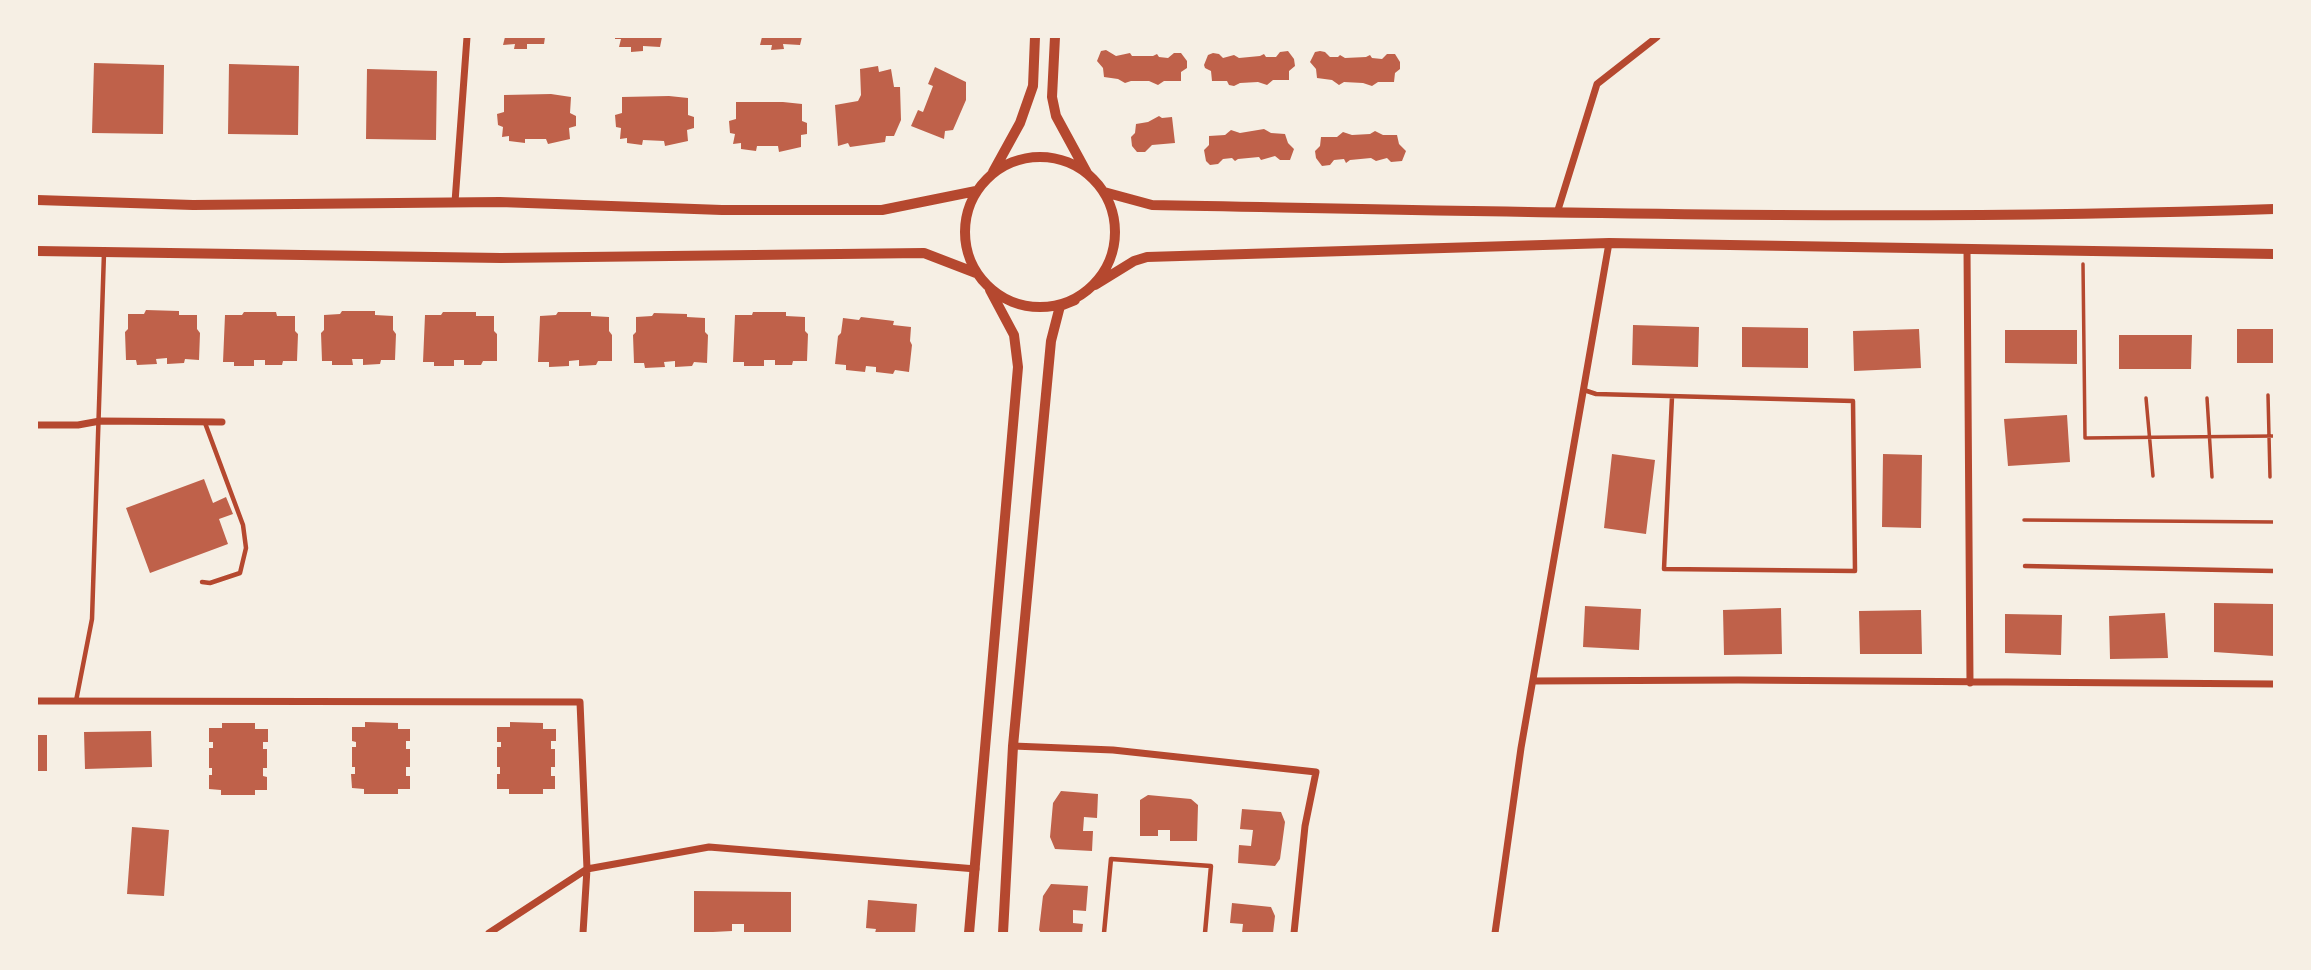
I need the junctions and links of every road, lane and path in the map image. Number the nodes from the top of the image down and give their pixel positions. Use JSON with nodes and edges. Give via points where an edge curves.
{"nodes":[{"id":1,"x":467,"y":37,"type":"edge"},
{"id":2,"x":1035,"y":37,"type":"edge"},
{"id":3,"x":1055,"y":37,"type":"edge"},
{"id":4,"x":1657,"y":37,"type":"edge"},
{"id":5,"x":993,"y":173,"type":"junction"},
{"id":6,"x":1087,"y":173,"type":"junction"},
{"id":7,"x":976,"y":191,"type":"junction"},
{"id":8,"x":1104,"y":192,"type":"junction"},
{"id":9,"x":37,"y":200,"type":"edge"},
{"id":10,"x":455,"y":202,"type":"junction"},
{"id":11,"x":2274,"y":209,"type":"edge"},
{"id":12,"x":1557,"y":213,"type":"junction"},
{"id":13,"x":1609,"y":243,"type":"junction"},
{"id":14,"x":1967,"y":249,"type":"junction"},
{"id":15,"x":37,"y":251,"type":"edge"},
{"id":16,"x":2082,"y":251,"type":"junction"},
{"id":17,"x":104,"y":252,"type":"junction"},
{"id":18,"x":2274,"y":254,"type":"edge"},
{"id":19,"x":976,"y":273,"type":"junction"},
{"id":20,"x":1095,"y":285,"type":"junction"},
{"id":21,"x":990,"y":290,"type":"junction"},
{"id":22,"x":1075,"y":300,"type":"junction"},
{"id":23,"x":1583,"y":390,"type":"junction"},
{"id":24,"x":2268,"y":396,"type":"dead end"},
{"id":25,"x":1672,"y":397,"type":"junction"},
{"id":26,"x":2146,"y":398,"type":"dead end"},
{"id":27,"x":2207,"y":398,"type":"dead end"},
{"id":28,"x":100,"y":421,"type":"junction"},
{"id":29,"x":205,"y":422,"type":"junction"},
{"id":30,"x":222,"y":422,"type":"dead end"},
{"id":31,"x":37,"y":425,"type":"edge"},
{"id":32,"x":2272,"y":436,"type":"edge"},
{"id":33,"x":2150,"y":437,"type":"junction"},
{"id":34,"x":2209,"y":437,"type":"junction"},
{"id":35,"x":2153,"y":475,"type":"dead end"},
{"id":36,"x":2212,"y":477,"type":"dead end"},
{"id":37,"x":2270,"y":477,"type":"dead end"},
{"id":38,"x":2024,"y":520,"type":"dead end"},
{"id":39,"x":2274,"y":522,"type":"edge"},
{"id":40,"x":2025,"y":566,"type":"dead end"},
{"id":41,"x":2274,"y":571,"type":"edge"},
{"id":42,"x":202,"y":582,"type":"dead end"},
{"id":43,"x":1533,"y":681,"type":"junction"},
{"id":44,"x":1970,"y":683,"type":"junction"},
{"id":45,"x":2274,"y":684,"type":"edge"},
{"id":46,"x":37,"y":701,"type":"edge"},
{"id":47,"x":76,"y":701,"type":"junction"},
{"id":48,"x":1013,"y":746,"type":"junction"},
{"id":49,"x":587,"y":869,"type":"junction"},
{"id":50,"x":976,"y":869,"type":"junction"},
{"id":51,"x":489,"y":933,"type":"edge"},
{"id":52,"x":583,"y":933,"type":"edge"},
{"id":53,"x":969,"y":933,"type":"edge"},
{"id":54,"x":1003,"y":933,"type":"edge"},
{"id":55,"x":1104,"y":933,"type":"edge"},
{"id":56,"x":1205,"y":933,"type":"edge"},
{"id":57,"x":1294,"y":933,"type":"edge"},
{"id":58,"x":1495,"y":933,"type":"edge"}],
"edges":[{"from":1,"to":10,"type":"street"},
{"from":2,"to":5,"type":"main road","via":[[1033,86],[1020,123]]},
{"from":3,"to":6,"type":"main road","via":[[1052,97],[1056,116]]},
{"from":4,"to":12,"type":"street","via":[[1597,84]]},
{"from":5,"to":6,"type":"main road","via":[[1015,160],[1040,156],[1065,160]]},
{"from":5,"to":7,"type":"main road"},
{"from":6,"to":8,"type":"main road"},
{"from":7,"to":10,"type":"main road","via":[[882,210]]},
{"from":7,"to":19,"type":"main road","via":[[964,232]]},
{"from":8,"to":12,"type":"main road","via":[[1152,205]]},
{"from":8,"to":20,"type":"main road","via":[[1114,215],[1115,240],[1109,264]]},
{"from":9,"to":10,"type":"main road","via":[[193,205]]},
{"from":11,"to":12,"type":"main road","via":[[2123,214]]},
{"from":13,"to":14,"type":"main road"},
{"from":13,"to":20,"type":"main road","via":[[1147,257]]},
{"from":13,"to":23,"type":"street"},
{"from":14,"to":16,"type":"main road"},
{"from":14,"to":44,"type":"street"},
{"from":15,"to":17,"type":"main road"},
{"from":16,"to":18,"type":"main road"},
{"from":16,"to":33,"type":"path","via":[[2085,438]]},
{"from":17,"to":19,"type":"main road","via":[[501,258],[924,253]]},
{"from":17,"to":28,"type":"lane"},
{"from":19,"to":21,"type":"main road"},
{"from":20,"to":22,"type":"main road"},
{"from":21,"to":22,"type":"main road","via":[[1031,308]]},
{"from":21,"to":50,"type":"main road","via":[[1014,335],[1018,367]]},
{"from":22,"to":48,"type":"main road","via":[[1060,306],[1051,341]]},
{"from":23,"to":25,"type":"lane"},
{"from":23,"to":43,"type":"street"},
{"from":24,"to":32,"type":"path"},
{"from":25,"to":25,"type":"lane","via":[[1853,401],[1855,571],[1664,569]]},
{"from":26,"to":33,"type":"path"},
{"from":27,"to":34,"type":"path"},
{"from":28,"to":29,"type":"street"},
{"from":28,"to":31,"type":"street"},
{"from":28,"to":47,"type":"lane","via":[[92,619]]},
{"from":29,"to":30,"type":"street"},
{"from":29,"to":42,"type":"lane","via":[[243,524],[246,548],[240,573]]},
{"from":32,"to":34,"type":"path"},
{"from":32,"to":37,"type":"path"},
{"from":33,"to":34,"type":"path"},
{"from":33,"to":35,"type":"path"},
{"from":34,"to":36,"type":"path"},
{"from":38,"to":39,"type":"path"},
{"from":40,"to":41,"type":"lane"},
{"from":43,"to":44,"type":"street"},
{"from":43,"to":58,"type":"street"},
{"from":44,"to":45,"type":"street"},
{"from":46,"to":47,"type":"street"},
{"from":47,"to":49,"type":"street","via":[[580,702]]},
{"from":48,"to":54,"type":"main road"},
{"from":48,"to":57,"type":"street","via":[[1114,750],[1316,772],[1305,826]]},
{"from":49,"to":50,"type":"street","via":[[709,847]]},
{"from":49,"to":51,"type":"street"},
{"from":49,"to":52,"type":"street"},
{"from":50,"to":53,"type":"main road"},
{"from":55,"to":56,"type":"lane","via":[[1111,859],[1211,866]]}]}
